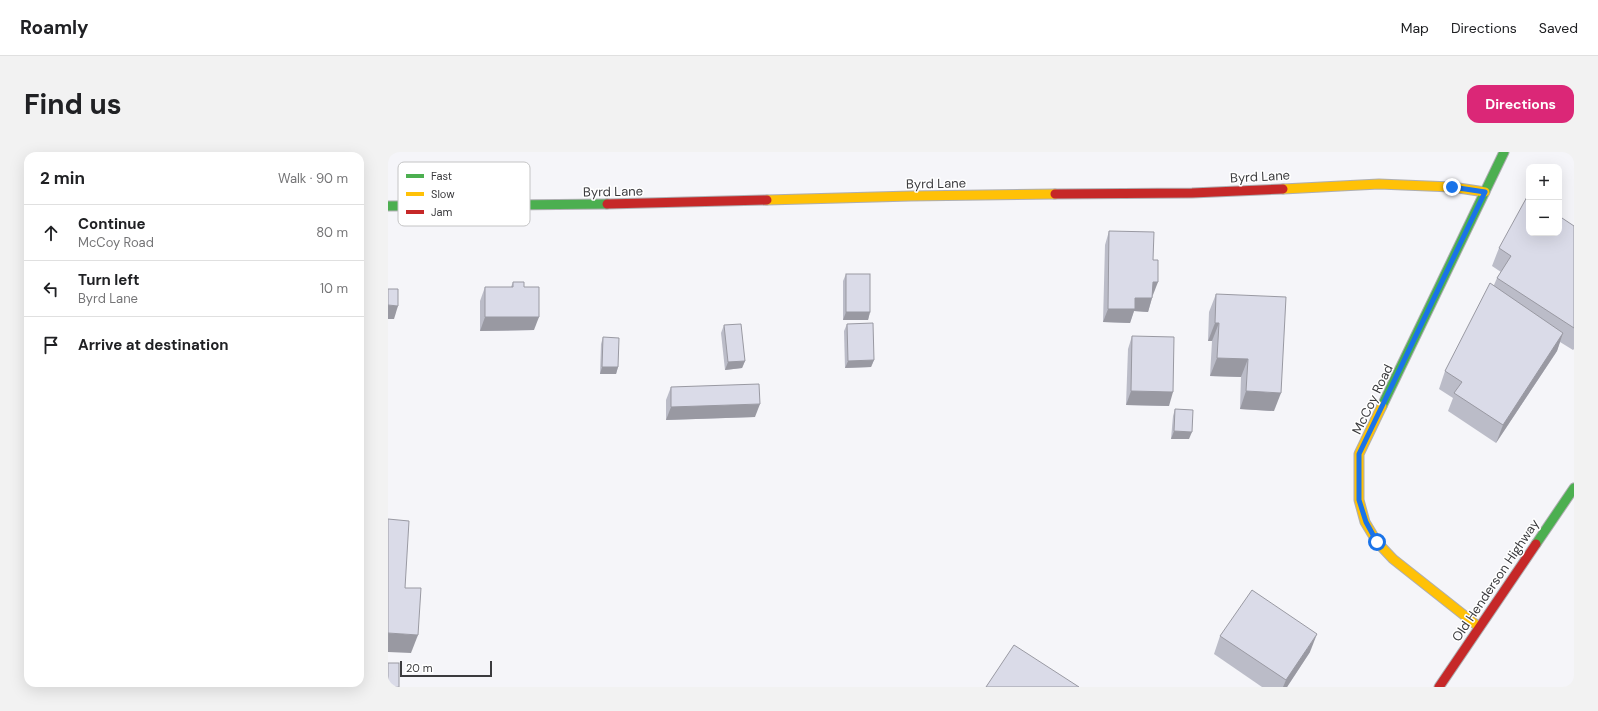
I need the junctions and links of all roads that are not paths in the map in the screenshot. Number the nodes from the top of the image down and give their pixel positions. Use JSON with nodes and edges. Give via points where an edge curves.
{"nodes":[{"id":1,"x":1504,"y":152,"type":"edge"},
{"id":2,"x":1485,"y":192,"type":"junction"},
{"id":3,"x":530,"y":205,"type":"edge"},
{"id":4,"x":388,"y":206,"type":"edge"},
{"id":5,"x":398,"y":206,"type":"edge"},
{"id":6,"x":1574,"y":488,"type":"edge"},
{"id":7,"x":1479,"y":627,"type":"junction"},
{"id":8,"x":1439,"y":687,"type":"edge"}],
"edges":[{"from":1,"to":2,"type":"street","name":"McCoy Road"},
{"from":2,"to":3,"type":"street","name":"Byrd Lane","via":[[1452,187],[1379,184],[1192,193],[911,196]]},
{"from":2,"to":7,"type":"street","name":"McCoy Road","via":[[1359,454],[1358,486],[1359,500],[1366,522],[1377,542],[1393,559]]},
{"from":4,"to":5,"type":"street","name":"Byrd Lane"},
{"from":6,"to":7,"type":"street","name":"Old Henderson Highway"},
{"from":7,"to":8,"type":"street","name":"Old Henderson Highway"}]}
